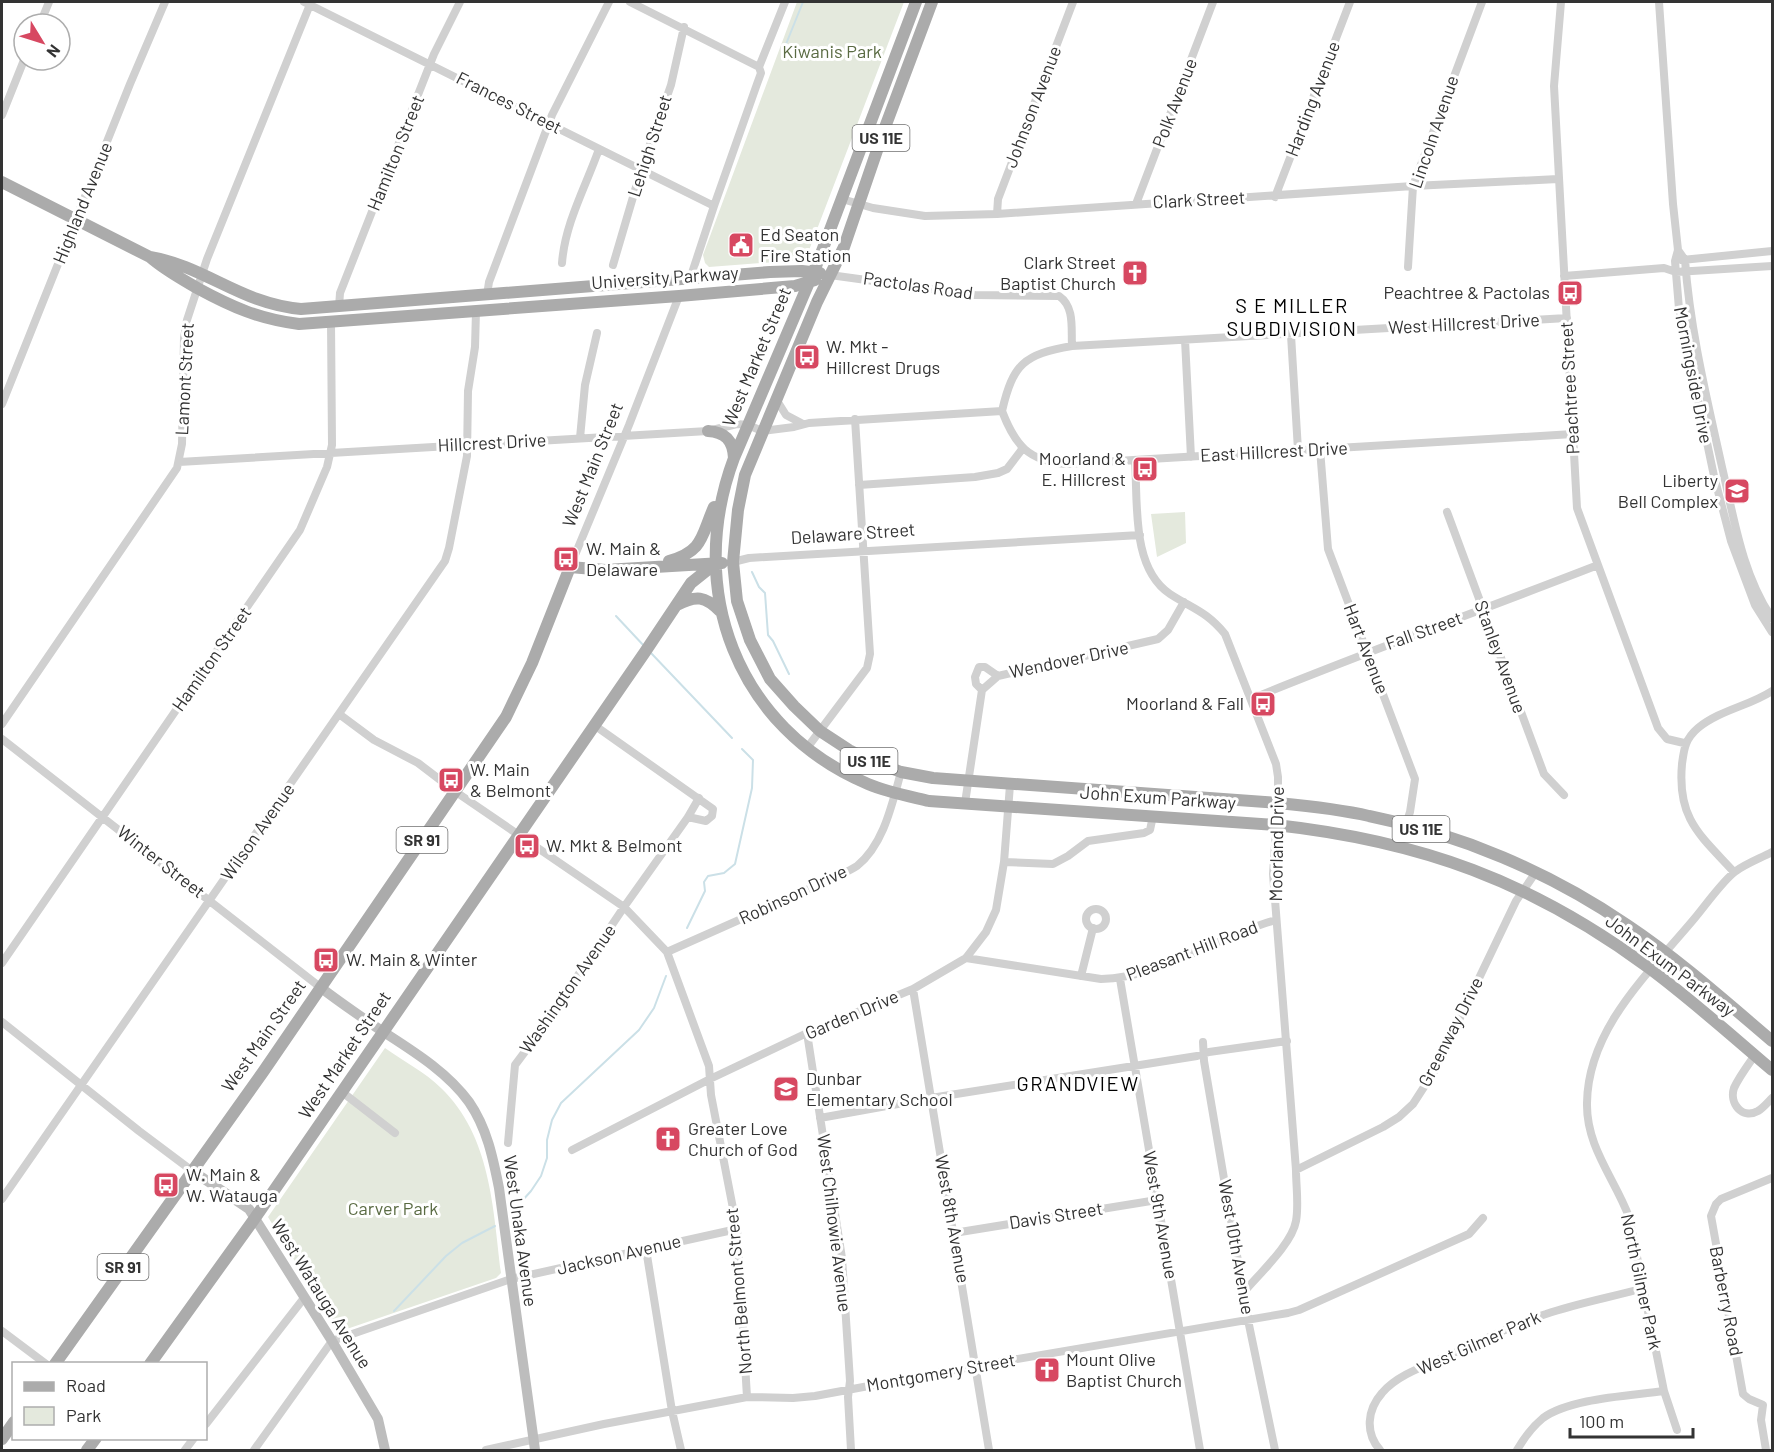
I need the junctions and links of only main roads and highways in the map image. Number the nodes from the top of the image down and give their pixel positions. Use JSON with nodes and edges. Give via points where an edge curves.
{"nodes":[{"id":1,"x":916,"y":2,"type":"edge"},
{"id":2,"x":932,"y":2,"type":"edge"},
{"id":3,"x":2,"y":182,"type":"edge"},
{"id":4,"x":150,"y":257,"type":"junction"},
{"id":5,"x":830,"y":275,"type":"junction"},
{"id":6,"x":812,"y":277,"type":"junction"},
{"id":7,"x":708,"y":431,"type":"road end"},
{"id":8,"x":762,"y":431,"type":"joint"},
{"id":9,"x":734,"y":458,"type":"junction"},
{"id":10,"x":723,"y":489,"type":"junction"},
{"id":11,"x":733,"y":562,"type":"junction"},
{"id":12,"x":716,"y":563,"type":"junction"},
{"id":13,"x":682,"y":565,"type":"junction"},
{"id":14,"x":651,"y":566,"type":"junction"},
{"id":15,"x":570,"y":567,"type":"joint"},
{"id":16,"x":691,"y":583,"type":"junction"},
{"id":17,"x":676,"y":605,"type":"junction"},
{"id":18,"x":720,"y":611,"type":"junction"},
{"id":19,"x":320,"y":987,"type":"junction"},
{"id":20,"x":383,"y":1031,"type":"junction"},
{"id":21,"x":1773,"y":1041,"type":"edge"},
{"id":22,"x":1773,"y":1070,"type":"edge"},
{"id":23,"x":191,"y":1170,"type":"junction"},
{"id":24,"x":255,"y":1218,"type":"junction"},
{"id":25,"x":56,"y":1362,"type":"edge"},
{"id":26,"x":151,"y":1362,"type":"edge"},
{"id":27,"x":12,"y":1425,"type":"edge"},
{"id":28,"x":2,"y":1439,"type":"edge"},
{"id":29,"x":534,"y":1445,"type":"edge"},
{"id":30,"x":385,"y":1450,"type":"edge"}],
"edges":[{"from":1,"to":6,"type":"main road","name":"West Market Street","number":"US 11E"},
{"from":2,"to":5,"type":"main road","name":"West Market Street","number":"US 11E","via":[[844,247]]},
{"from":3,"to":4,"type":"main road","name":"University Parkway"},
{"from":4,"to":6,"type":"main road","name":"University Parkway","via":[[171,261],[271,305],[301,309],[802,271]]},
{"from":4,"to":6,"type":"main road","name":"University Parkway","via":[[165,270],[218,299],[260,317],[299,324],[795,286]]},
{"from":5,"to":6,"type":"main road","name":"University Parkway"},
{"from":5,"to":8,"type":"main road","name":"West Market Street","number":"US 11E"},
{"from":6,"to":9,"type":"main road","name":"West Market Street","number":"US 11E"},
{"from":7,"to":9,"type":"main road","via":[[727,437]]},
{"from":8,"to":11,"type":"main road","name":"John Exum Parkway","number":"US 11E","via":[[744,478]]},
{"from":9,"to":10,"type":"main road","name":"John Exum Parkway","number":"US 11E"},
{"from":10,"to":12,"type":"main road","name":"John Exum Parkway","number":"US 11E","via":[[717,520]]},
{"from":10,"to":14,"type":"main road","via":[[695,549],[688,555]]},
{"from":11,"to":12,"type":"main road","name":"Delaware Street"},
{"from":11,"to":21,"type":"main road","name":"John Exum Parkway","number":"US 11E","via":[[737,601],[756,655],[770,679],[820,731],[869,760],[933,778],[1341,811],[1458,840],[1536,872],[1589,901],[1665,953]]},
{"from":12,"to":13,"type":"main road","name":"Delaware Street"},
{"from":12,"to":16,"type":"main road","name":"West Market Street"},
{"from":12,"to":18,"type":"main road","name":"John Exum Parkway","number":"US 11E"},
{"from":13,"to":14,"type":"main road","name":"Delaware Street"},
{"from":13,"to":16,"type":"main road","via":[[692,570]]},
{"from":14,"to":15,"type":"main road","name":"Delaware Street","via":[[605,570]]},
{"from":15,"to":19,"type":"main road","name":"West Main Street","number":"SR 91","via":[[506,717]]},
{"from":16,"to":17,"type":"main road","name":"West Market Street"},
{"from":17,"to":18,"type":"main road","via":[[699,598],[708,600]]},
{"from":17,"to":20,"type":"main road","name":"West Market Street"},
{"from":18,"to":22,"type":"main road","name":"John Exum Parkway","number":"US 11E","via":[[746,678],[766,709],[807,748],[849,776],[895,794],[929,801],[1329,831],[1456,862],[1524,890],[1582,923],[1651,969]]},
{"from":19,"to":20,"type":"main road","name":"West Unaka Avenue"},
{"from":19,"to":23,"type":"main road","name":"West Main Street","number":"SR 91"},
{"from":20,"to":24,"type":"main road","name":"West Market Street"},
{"from":20,"to":29,"type":"main road","name":"West Unaka Avenue","via":[[444,1075],[469,1101],[484,1129],[499,1188]]},
{"from":23,"to":24,"type":"main road","name":"West Watauga Avenue","via":[[249,1209]]},
{"from":23,"to":25,"type":"main road","name":"West Main Street","number":"SR 91"},
{"from":24,"to":26,"type":"main road","name":"West Market Street"},
{"from":24,"to":30,"type":"main road","name":"West Watauga Avenue","via":[[378,1419]]},
{"from":27,"to":28,"type":"main road"}]}
